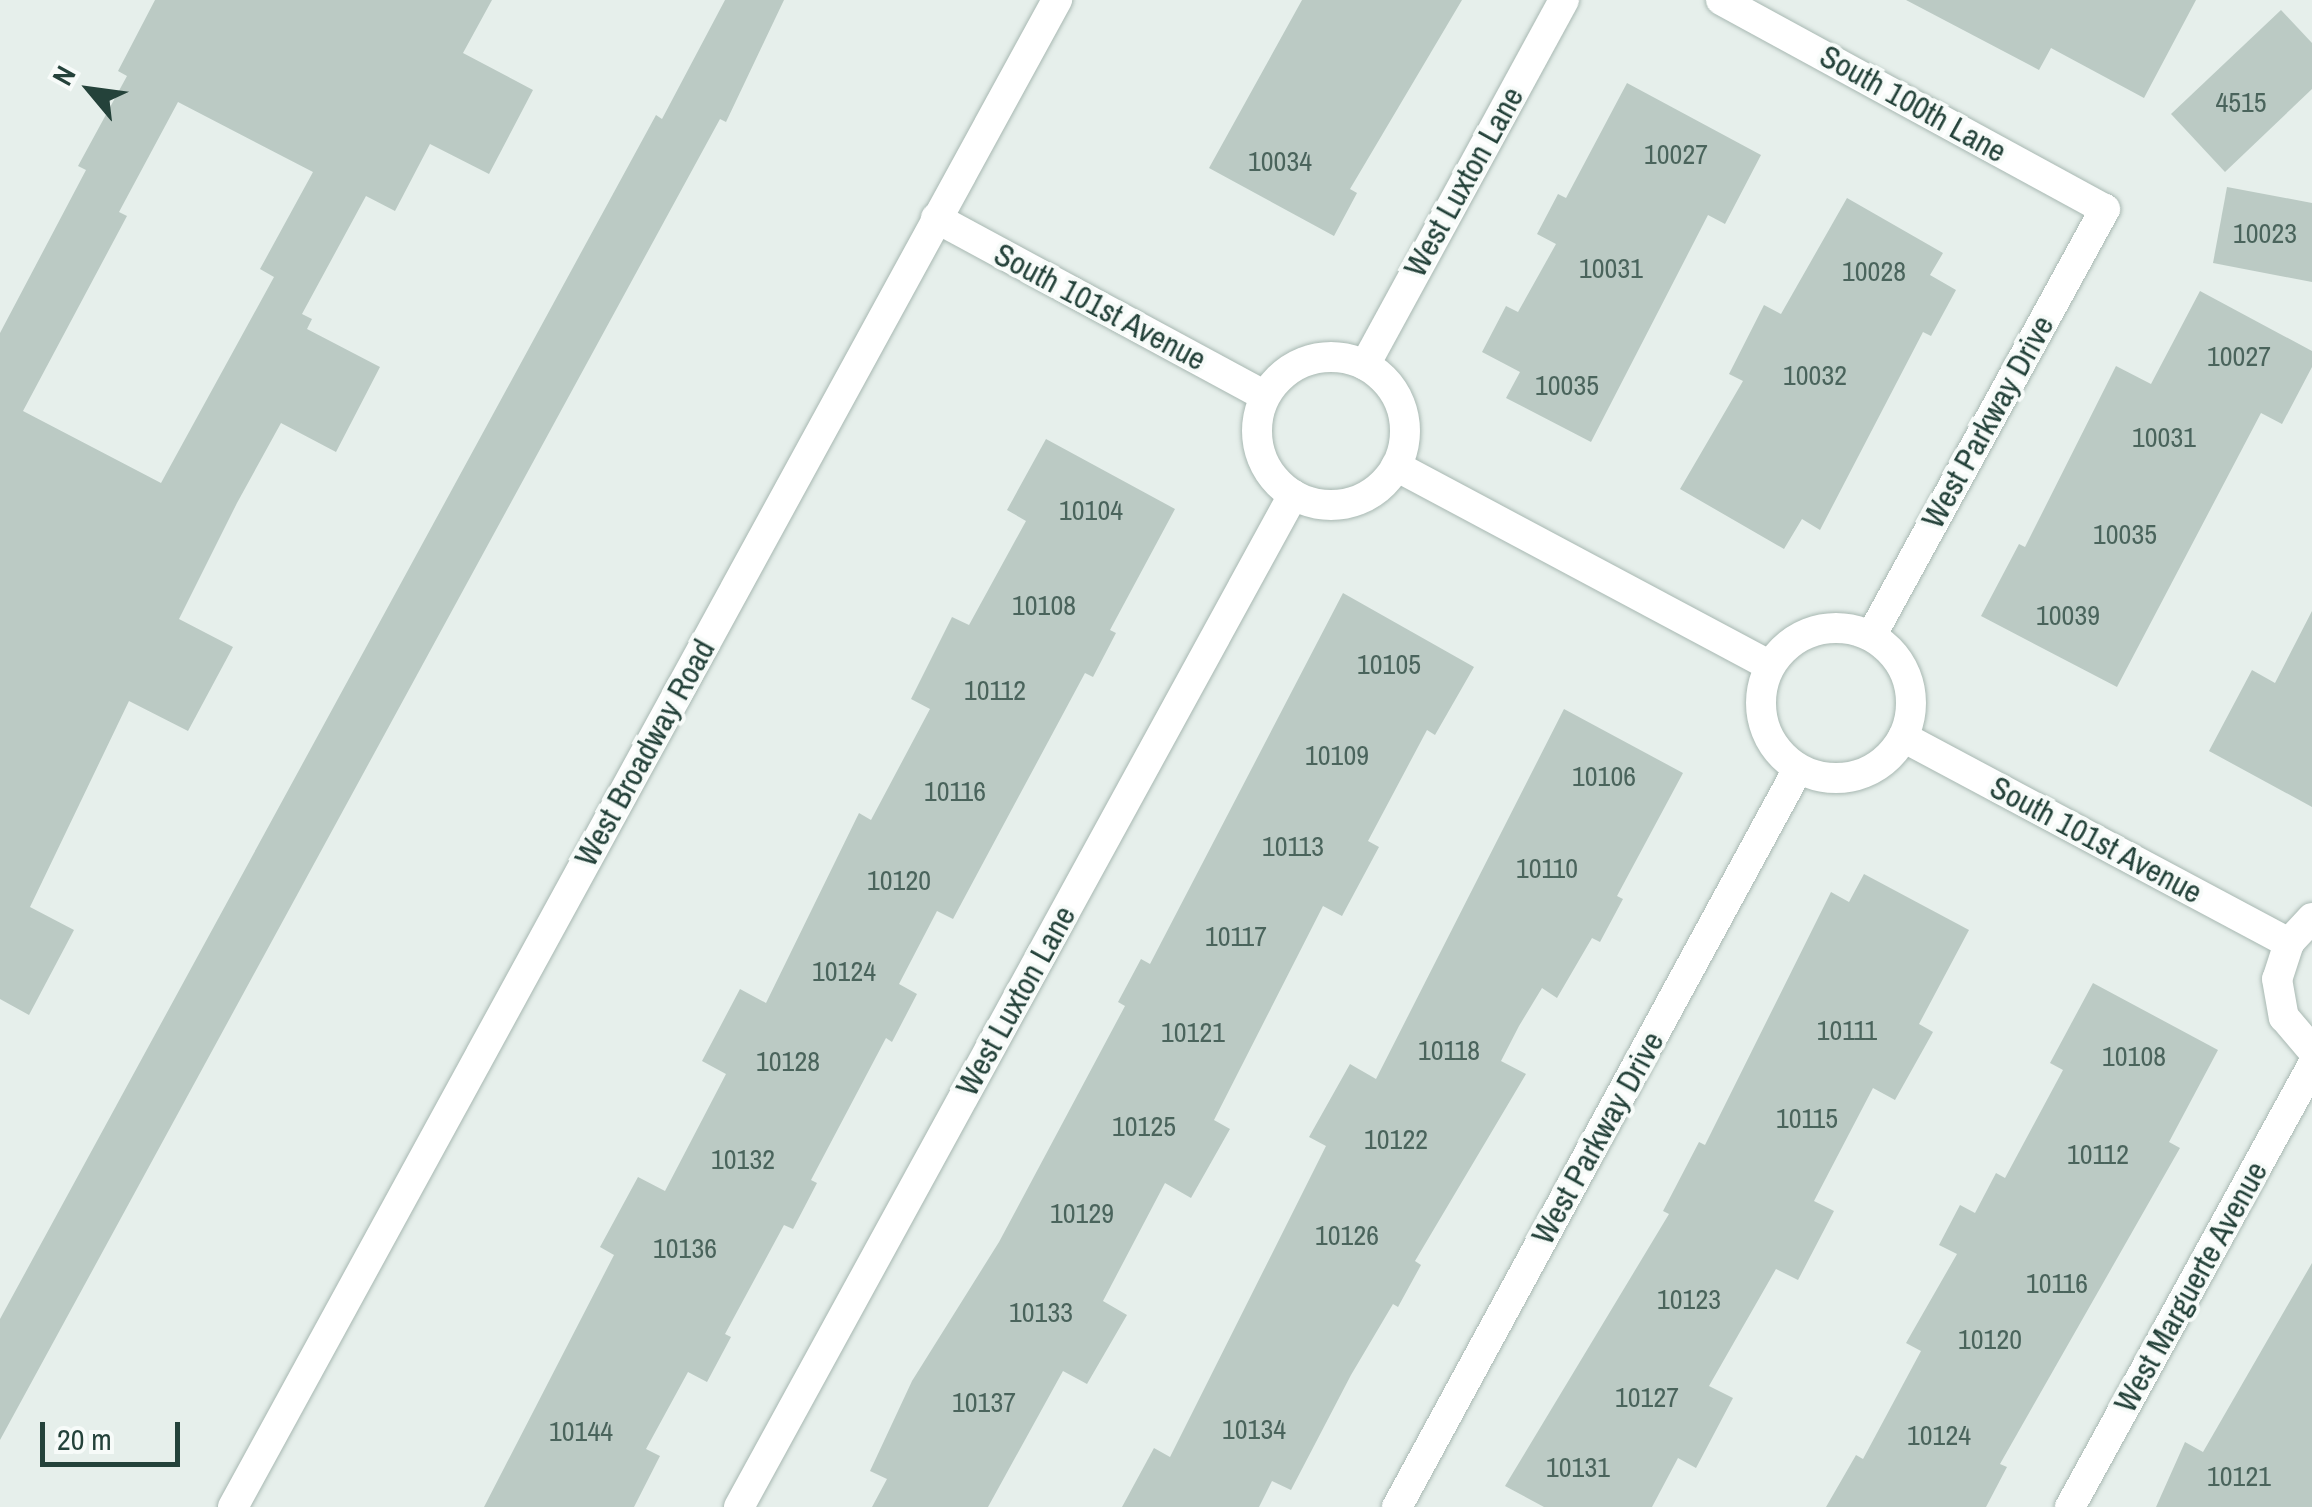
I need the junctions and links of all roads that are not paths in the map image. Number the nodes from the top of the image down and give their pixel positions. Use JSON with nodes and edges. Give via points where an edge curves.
{"nodes":[{"id":1,"x":1057,"y":0,"type":"edge"},
{"id":2,"x":1564,"y":0,"type":"edge"},
{"id":3,"x":1721,"y":0,"type":"edge"},
{"id":4,"x":2105,"y":209,"type":"joint"},
{"id":5,"x":936,"y":218,"type":"junction"},
{"id":6,"x":1364,"y":365,"type":"junction"},
{"id":7,"x":1265,"y":396,"type":"junction"},
{"id":8,"x":1396,"y":466,"type":"junction"},
{"id":9,"x":1294,"y":495,"type":"junction"},
{"id":10,"x":1871,"y":636,"type":"junction"},
{"id":11,"x":1770,"y":666,"type":"junction"},
{"id":12,"x":1903,"y":737,"type":"junction"},
{"id":13,"x":1798,"y":769,"type":"junction"},
{"id":14,"x":2312,"y":918,"type":"edge"},
{"id":15,"x":2289,"y":943,"type":"junction"},
{"id":16,"x":2312,"y":1050,"type":"edge"},
{"id":17,"x":2312,"y":1066,"type":"edge"},
{"id":18,"x":233,"y":1507,"type":"edge"},
{"id":19,"x":739,"y":1507,"type":"edge"},
{"id":20,"x":1397,"y":1507,"type":"edge"},
{"id":21,"x":2070,"y":1507,"type":"edge"}],
"edges":[{"from":1,"to":5,"type":"street","name":"West Broadway Road"},
{"from":2,"to":6,"type":"street","name":"West Luxton Lane"},
{"from":3,"to":4,"type":"street","name":"South 100th Lane"},
{"from":4,"to":10,"type":"street","name":"West Parkway Drive"},
{"from":5,"to":7,"type":"street","name":"South 101st Avenue"},
{"from":5,"to":18,"type":"street","name":"West Broadway Road"},
{"from":6,"to":7,"type":"street","via":[[1319,358],[1279,378]]},
{"from":6,"to":8,"type":"street","via":[[1398,398],[1404,420]]},
{"from":7,"to":9,"type":"street","via":[[1259,452]]},
{"from":8,"to":9,"type":"street","via":[[1384,482],[1350,502],[1331,505]]},
{"from":8,"to":11,"type":"street"},
{"from":9,"to":19,"type":"street","name":"West Luxton Lane"},
{"from":10,"to":11,"type":"street","via":[[1822,628],[1800,636]]},
{"from":10,"to":12,"type":"street","via":[[1904,670],[1911,694]]},
{"from":11,"to":13,"type":"street","via":[[1760,714],[1779,754]]},
{"from":12,"to":13,"type":"street","via":[[1886,761],[1864,774],[1842,779]]},
{"from":12,"to":15,"type":"street","name":"South 101st Avenue"},
{"from":13,"to":20,"type":"street","name":"West Parkway Drive"},
{"from":14,"to":15,"type":"street"},
{"from":15,"to":16,"type":"street","via":[[2278,998],[2293,1033]]},
{"from":17,"to":21,"type":"street","name":"West Marguerte Avenue"}]}
